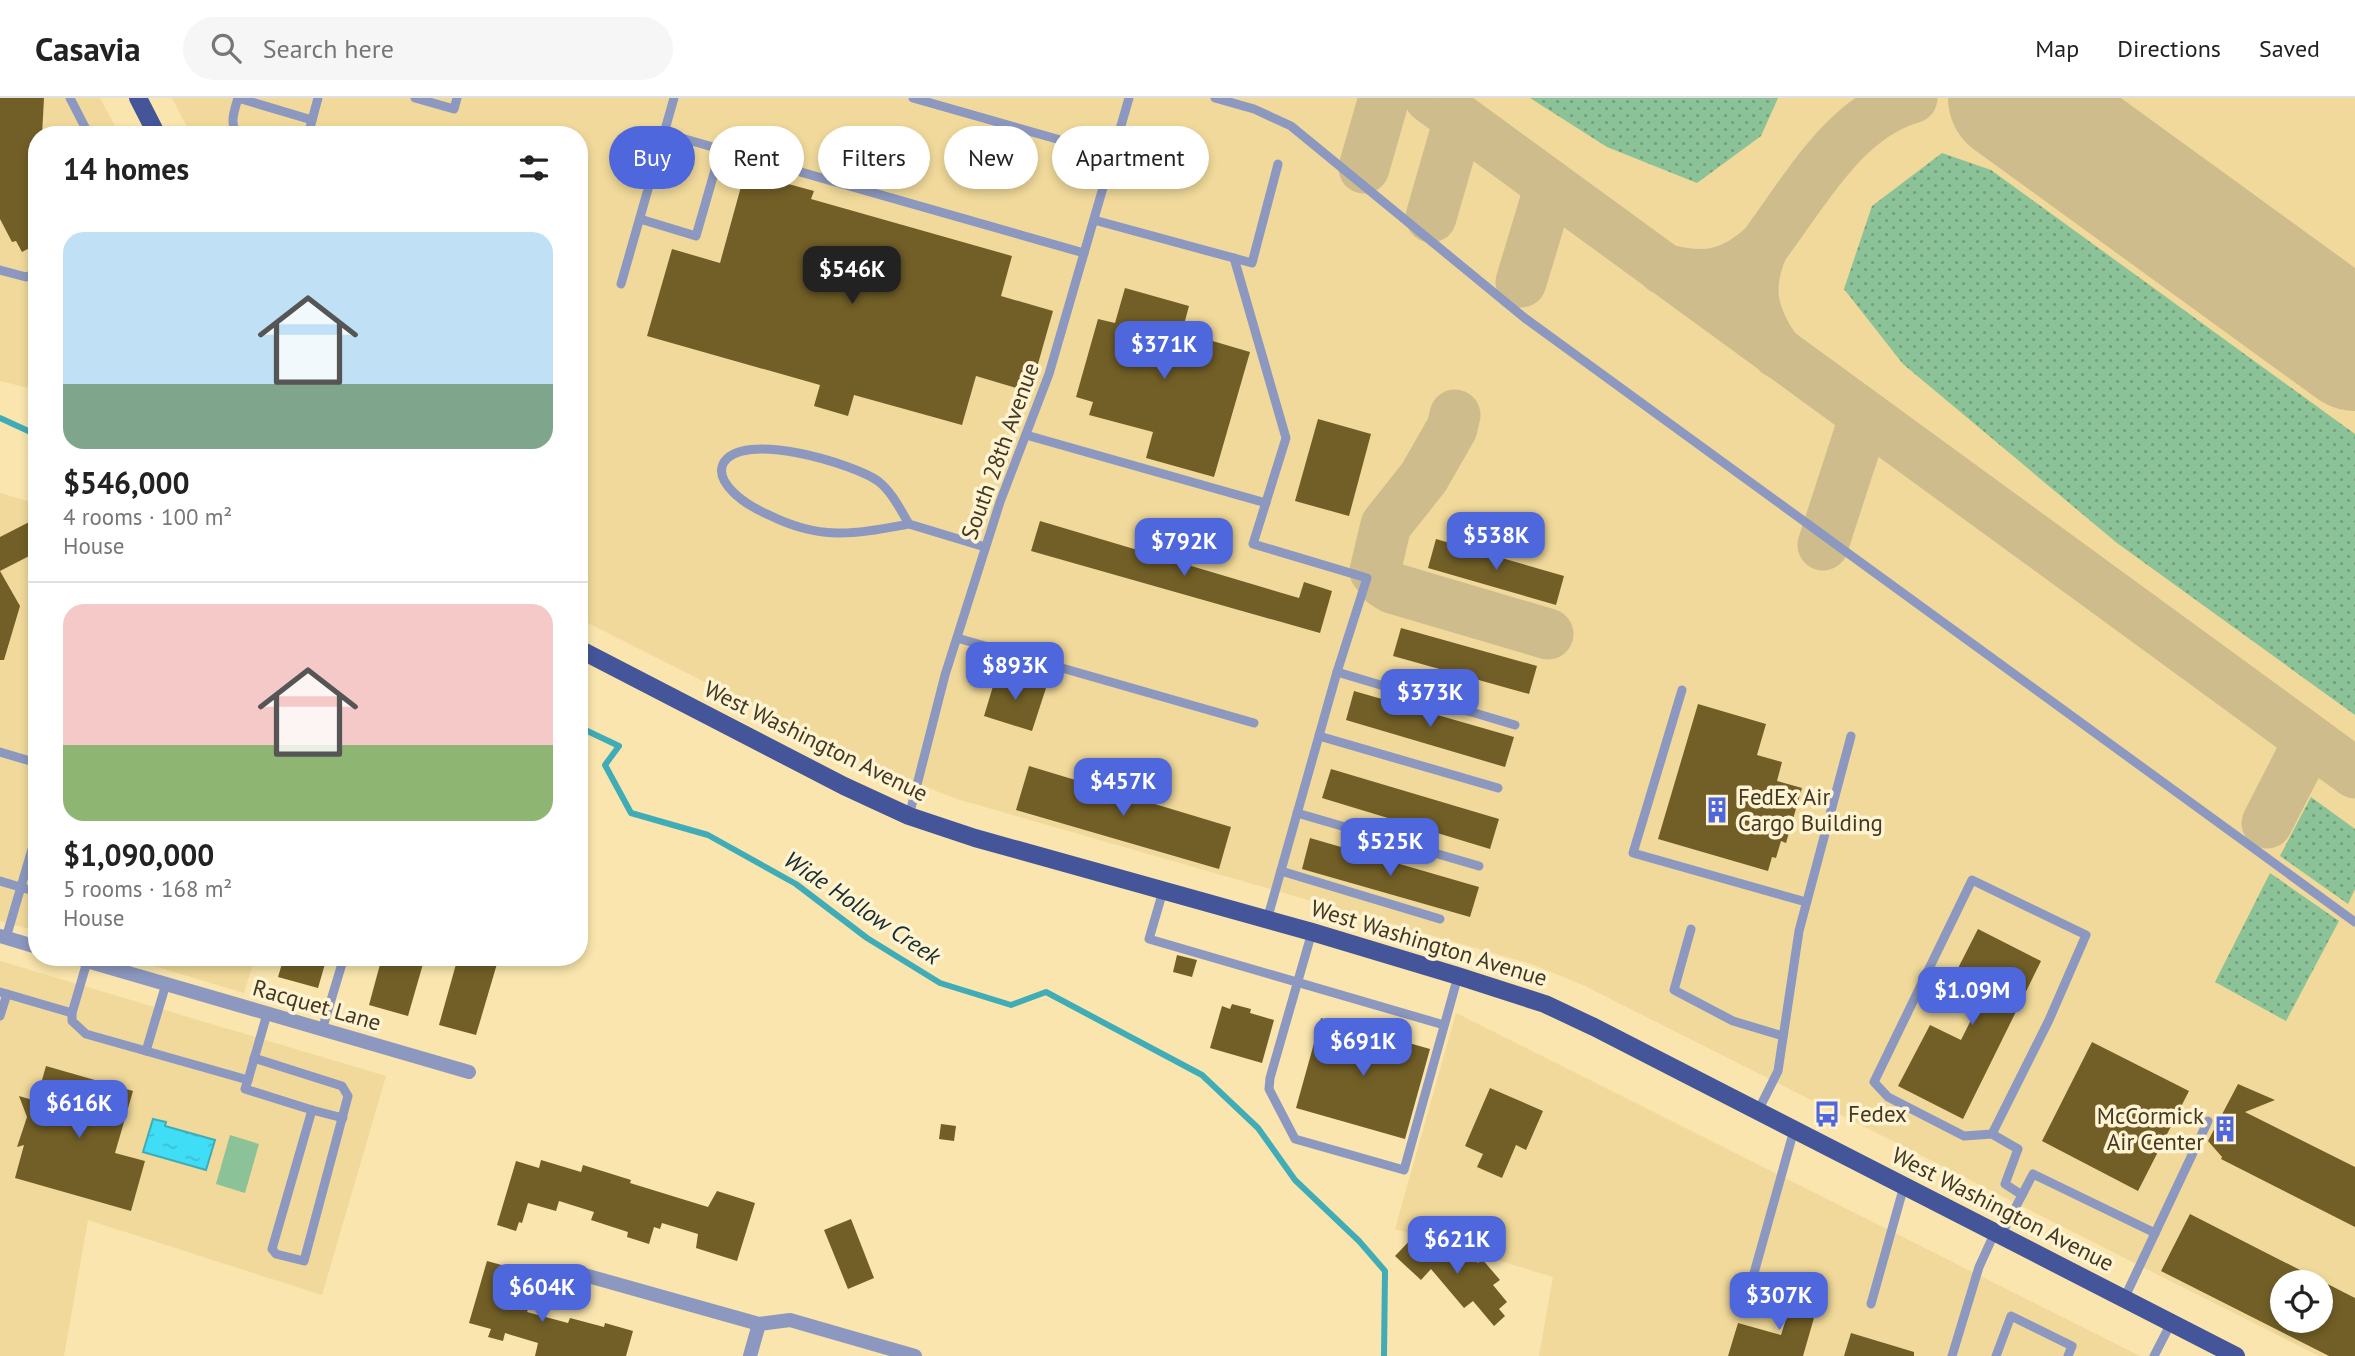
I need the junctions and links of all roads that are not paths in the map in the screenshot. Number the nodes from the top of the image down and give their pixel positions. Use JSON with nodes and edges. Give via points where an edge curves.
{"nodes":[{"id":1,"x":70,"y":98,"type":"edge"},
{"id":2,"x":138,"y":98,"type":"edge"},
{"id":3,"x":238,"y":98,"type":"edge"},
{"id":4,"x":318,"y":98,"type":"edge"},
{"id":5,"x":415,"y":98,"type":"edge"},
{"id":6,"x":457,"y":98,"type":"edge"},
{"id":7,"x":674,"y":98,"type":"edge"},
{"id":8,"x":913,"y":98,"type":"edge"},
{"id":9,"x":1129,"y":98,"type":"edge"},
{"id":10,"x":1215,"y":98,"type":"edge"},
{"id":11,"x":312,"y":120,"type":"junction"},
{"id":12,"x":84,"y":126,"type":"edge"},
{"id":13,"x":152,"y":126,"type":"edge"},
{"id":14,"x":232,"y":126,"type":"edge"},
{"id":15,"x":310,"y":126,"type":"edge"},
{"id":16,"x":666,"y":126,"type":"edge"},
{"id":17,"x":1121,"y":126,"type":"edge"},
{"id":18,"x":1052,"y":138,"type":"edge"},
{"id":19,"x":1278,"y":164,"type":"dead end"},
{"id":20,"x":804,"y":173,"type":"edge"},
{"id":21,"x":648,"y":189,"type":"edge"},
{"id":22,"x":710,"y":189,"type":"edge"},
{"id":23,"x":1103,"y":189,"type":"edge"},
{"id":24,"x":639,"y":219,"type":"junction"},
{"id":25,"x":1094,"y":220,"type":"junction"},
{"id":26,"x":1084,"y":253,"type":"junction"},
{"id":27,"x":1234,"y":258,"type":"junction"},
{"id":28,"x":0,"y":270,"type":"edge"},
{"id":29,"x":28,"y":276,"type":"edge"},
{"id":30,"x":621,"y":284,"type":"dead end"},
{"id":31,"x":1026,"y":435,"type":"junction"},
{"id":32,"x":1266,"y":503,"type":"junction"},
{"id":33,"x":909,"y":524,"type":"junction"},
{"id":34,"x":985,"y":547,"type":"junction"},
{"id":35,"x":957,"y":638,"type":"junction"},
{"id":36,"x":588,"y":654,"type":"edge"},
{"id":37,"x":1338,"y":672,"type":"junction"},
{"id":38,"x":1682,"y":690,"type":"dead end"},
{"id":39,"x":1254,"y":723,"type":"dead end"},
{"id":40,"x":1515,"y":725,"type":"dead end"},
{"id":41,"x":1319,"y":736,"type":"junction"},
{"id":42,"x":1851,"y":736,"type":"dead end"},
{"id":43,"x":0,"y":752,"type":"edge"},
{"id":44,"x":28,"y":760,"type":"edge"},
{"id":45,"x":1498,"y":788,"type":"dead end"},
{"id":46,"x":1297,"y":813,"type":"junction"},
{"id":47,"x":909,"y":817,"type":"junction"},
{"id":48,"x":28,"y":863,"type":"edge"},
{"id":49,"x":1479,"y":866,"type":"dead end"},
{"id":50,"x":1281,"y":871,"type":"junction"},
{"id":51,"x":0,"y":881,"type":"edge"},
{"id":52,"x":21,"y":887,"type":"junction"},
{"id":53,"x":28,"y":889,"type":"edge"},
{"id":54,"x":1163,"y":891,"type":"junction"},
{"id":55,"x":1806,"y":902,"type":"junction"},
{"id":56,"x":1440,"y":919,"type":"dead end"},
{"id":57,"x":1267,"y":920,"type":"junction"},
{"id":58,"x":2355,"y":922,"type":"edge"},
{"id":59,"x":1691,"y":929,"type":"dead end"},
{"id":60,"x":1312,"y":932,"type":"junction"},
{"id":61,"x":3,"y":937,"type":"edge"},
{"id":62,"x":28,"y":944,"type":"edge"},
{"id":63,"x":87,"y":966,"type":"edge"},
{"id":64,"x":102,"y":966,"type":"edge"},
{"id":65,"x":341,"y":966,"type":"edge"},
{"id":66,"x":1458,"y":976,"type":"junction"},
{"id":67,"x":1297,"y":982,"type":"junction"},
{"id":68,"x":166,"y":984,"type":"junction"},
{"id":69,"x":3,"y":993,"type":"edge"},
{"id":70,"x":72,"y":1013,"type":"junction"},
{"id":71,"x":267,"y":1014,"type":"junction"},
{"id":72,"x":0,"y":1016,"type":"edge"},
{"id":73,"x":1444,"y":1025,"type":"junction"},
{"id":74,"x":323,"y":1030,"type":"junction"},
{"id":75,"x":1783,"y":1035,"type":"junction"},
{"id":76,"x":146,"y":1051,"type":"junction"},
{"id":77,"x":254,"y":1058,"type":"junction"},
{"id":78,"x":469,"y":1072,"type":"dead end"},
{"id":79,"x":248,"y":1080,"type":"junction"},
{"id":80,"x":312,"y":1110,"type":"junction"},
{"id":81,"x":1758,"y":1111,"type":"junction"},
{"id":82,"x":343,"y":1118,"type":"junction"},
{"id":83,"x":2208,"y":1121,"type":"dead end"},
{"id":84,"x":1794,"y":1130,"type":"junction"},
{"id":85,"x":1992,"y":1134,"type":"junction"},
{"id":86,"x":1904,"y":1186,"type":"junction"},
{"id":87,"x":2022,"y":1195,"type":"junction"},
{"id":88,"x":2155,"y":1233,"type":"junction"},
{"id":89,"x":1998,"y":1234,"type":"junction"},
{"id":90,"x":581,"y":1274,"type":"dead end"},
{"id":91,"x":2124,"y":1299,"type":"junction"},
{"id":92,"x":1871,"y":1304,"type":"dead end"},
{"id":93,"x":1744,"y":1309,"type":"dead end"},
{"id":94,"x":2171,"y":1323,"type":"junction"},
{"id":95,"x":759,"y":1324,"type":"junction"},
{"id":96,"x":750,"y":1356,"type":"edge"},
{"id":97,"x":915,"y":1356,"type":"edge"},
{"id":98,"x":1952,"y":1356,"type":"edge"},
{"id":99,"x":1996,"y":1356,"type":"edge"},
{"id":100,"x":2068,"y":1356,"type":"edge"},
{"id":101,"x":2154,"y":1356,"type":"edge"},
{"id":102,"x":2236,"y":1356,"type":"edge"}],
"edges":[{"from":1,"to":12,"type":"lane"},
{"from":2,"to":13,"type":"main road"},
{"from":3,"to":11,"type":"lane"},
{"from":3,"to":14,"type":"lane"},
{"from":4,"to":11,"type":"lane"},
{"from":5,"to":6,"type":"lane","via":[[454,109]]},
{"from":7,"to":16,"type":"lane"},
{"from":8,"to":18,"type":"lane"},
{"from":9,"to":17,"type":"lane","name":"South 28th Avenue"},
{"from":10,"to":58,"type":"lane","via":[[1291,126],[1525,319]]},
{"from":11,"to":15,"type":"lane"},
{"from":19,"to":27,"type":"lane","via":[[1252,263]]},
{"from":20,"to":26,"type":"lane"},
{"from":21,"to":24,"type":"lane"},
{"from":22,"to":24,"type":"lane","via":[[696,236]]},
{"from":23,"to":25,"type":"lane","name":"South 28th Avenue"},
{"from":24,"to":30,"type":"lane"},
{"from":25,"to":26,"type":"lane","name":"South 28th Avenue"},
{"from":25,"to":27,"type":"lane"},
{"from":26,"to":31,"type":"lane","name":"South 28th Avenue"},
{"from":27,"to":32,"type":"lane","via":[[1286,438]]},
{"from":28,"to":29,"type":"lane"},
{"from":31,"to":32,"type":"lane"},
{"from":31,"to":34,"type":"lane","name":"South 28th Avenue"},
{"from":32,"to":37,"type":"lane","via":[[1253,544],[1367,578]]},
{"from":33,"to":33,"type":"lane","via":[[887,489],[855,470],[780,449],[760,448],[728,457],[722,466],[722,477],[745,503],[807,531],[858,534]]},
{"from":33,"to":34,"type":"lane"},
{"from":34,"to":35,"type":"lane","name":"South 28th Avenue"},
{"from":35,"to":39,"type":"lane"},
{"from":35,"to":47,"type":"lane","name":"South 28th Avenue"},
{"from":36,"to":47,"type":"main road","name":"West Washington Avenue"},
{"from":37,"to":40,"type":"lane"},
{"from":37,"to":41,"type":"lane"},
{"from":38,"to":55,"type":"lane","via":[[1633,853]]},
{"from":41,"to":45,"type":"lane"},
{"from":41,"to":46,"type":"lane"},
{"from":42,"to":55,"type":"lane"},
{"from":43,"to":44,"type":"lane"},
{"from":46,"to":49,"type":"lane"},
{"from":46,"to":50,"type":"lane"},
{"from":47,"to":54,"type":"main road","name":"West Washington Avenue"},
{"from":48,"to":52,"type":"lane"},
{"from":50,"to":56,"type":"lane"},
{"from":50,"to":57,"type":"lane"},
{"from":51,"to":52,"type":"lane"},
{"from":52,"to":53,"type":"lane"},
{"from":52,"to":61,"type":"lane"},
{"from":54,"to":57,"type":"main road","name":"West Washington Avenue"},
{"from":54,"to":67,"type":"lane","via":[[1149,939]]},
{"from":55,"to":75,"type":"lane"},
{"from":57,"to":60,"type":"main road","name":"West Washington Avenue"},
{"from":59,"to":75,"type":"lane","via":[[1674,990],[1733,1021]]},
{"from":60,"to":66,"type":"main road","name":"West Washington Avenue"},
{"from":60,"to":67,"type":"lane"},
{"from":61,"to":62,"type":"street"},
{"from":63,"to":70,"type":"lane"},
{"from":64,"to":68,"type":"street","name":"Racquet Lane"},
{"from":65,"to":74,"type":"lane"},
{"from":66,"to":73,"type":"lane"},
{"from":66,"to":81,"type":"main road","name":"West Washington Avenue","via":[[1545,1004]]},
{"from":67,"to":73,"type":"lane"},
{"from":67,"to":73,"type":"lane","via":[[1269,1089],[1295,1139],[1404,1170]]},
{"from":68,"to":71,"type":"street","name":"Racquet Lane"},
{"from":68,"to":76,"type":"lane"},
{"from":69,"to":70,"type":"lane"},
{"from":69,"to":72,"type":"lane"},
{"from":70,"to":76,"type":"lane","via":[[72,1021],[86,1034]]},
{"from":71,"to":74,"type":"street","name":"Racquet Lane"},
{"from":71,"to":77,"type":"lane"},
{"from":74,"to":78,"type":"street","name":"Racquet Lane"},
{"from":75,"to":81,"type":"lane","via":[[1778,1071]]},
{"from":76,"to":79,"type":"lane"},
{"from":77,"to":79,"type":"lane"},
{"from":77,"to":82,"type":"lane","via":[[342,1086],[348,1096]]},
{"from":79,"to":80,"type":"lane","via":[[245,1089]]},
{"from":80,"to":82,"type":"lane"},
{"from":80,"to":82,"type":"lane","via":[[272,1249],[276,1254],[304,1261]]},
{"from":81,"to":84,"type":"main road","name":"West Washington Avenue"},
{"from":83,"to":88,"type":"lane"},
{"from":84,"to":86,"type":"main road","name":"West Washington Avenue"},
{"from":84,"to":93,"type":"lane"},
{"from":85,"to":85,"type":"lane","via":[[1964,1136],[1888,1097],[1874,1082],[1972,880],[2086,935]]},
{"from":85,"to":87,"type":"lane","via":[[2018,1149],[2006,1184]]},
{"from":86,"to":89,"type":"main road","name":"West Washington Avenue"},
{"from":86,"to":92,"type":"lane"},
{"from":87,"to":88,"type":"lane","via":[[2033,1174]]},
{"from":87,"to":89,"type":"lane"},
{"from":88,"to":91,"type":"lane"},
{"from":89,"to":91,"type":"main road","name":"West Washington Avenue"},
{"from":89,"to":98,"type":"lane","via":[[1979,1267]]},
{"from":90,"to":95,"type":"street"},
{"from":91,"to":94,"type":"main road","name":"West Washington Avenue"},
{"from":94,"to":101,"type":"lane"},
{"from":94,"to":102,"type":"main road","name":"West Washington Avenue"},
{"from":95,"to":96,"type":"street"},
{"from":95,"to":97,"type":"street","via":[[790,1320]]},
{"from":99,"to":100,"type":"lane","via":[[2011,1316],[2071,1346]]}]}
